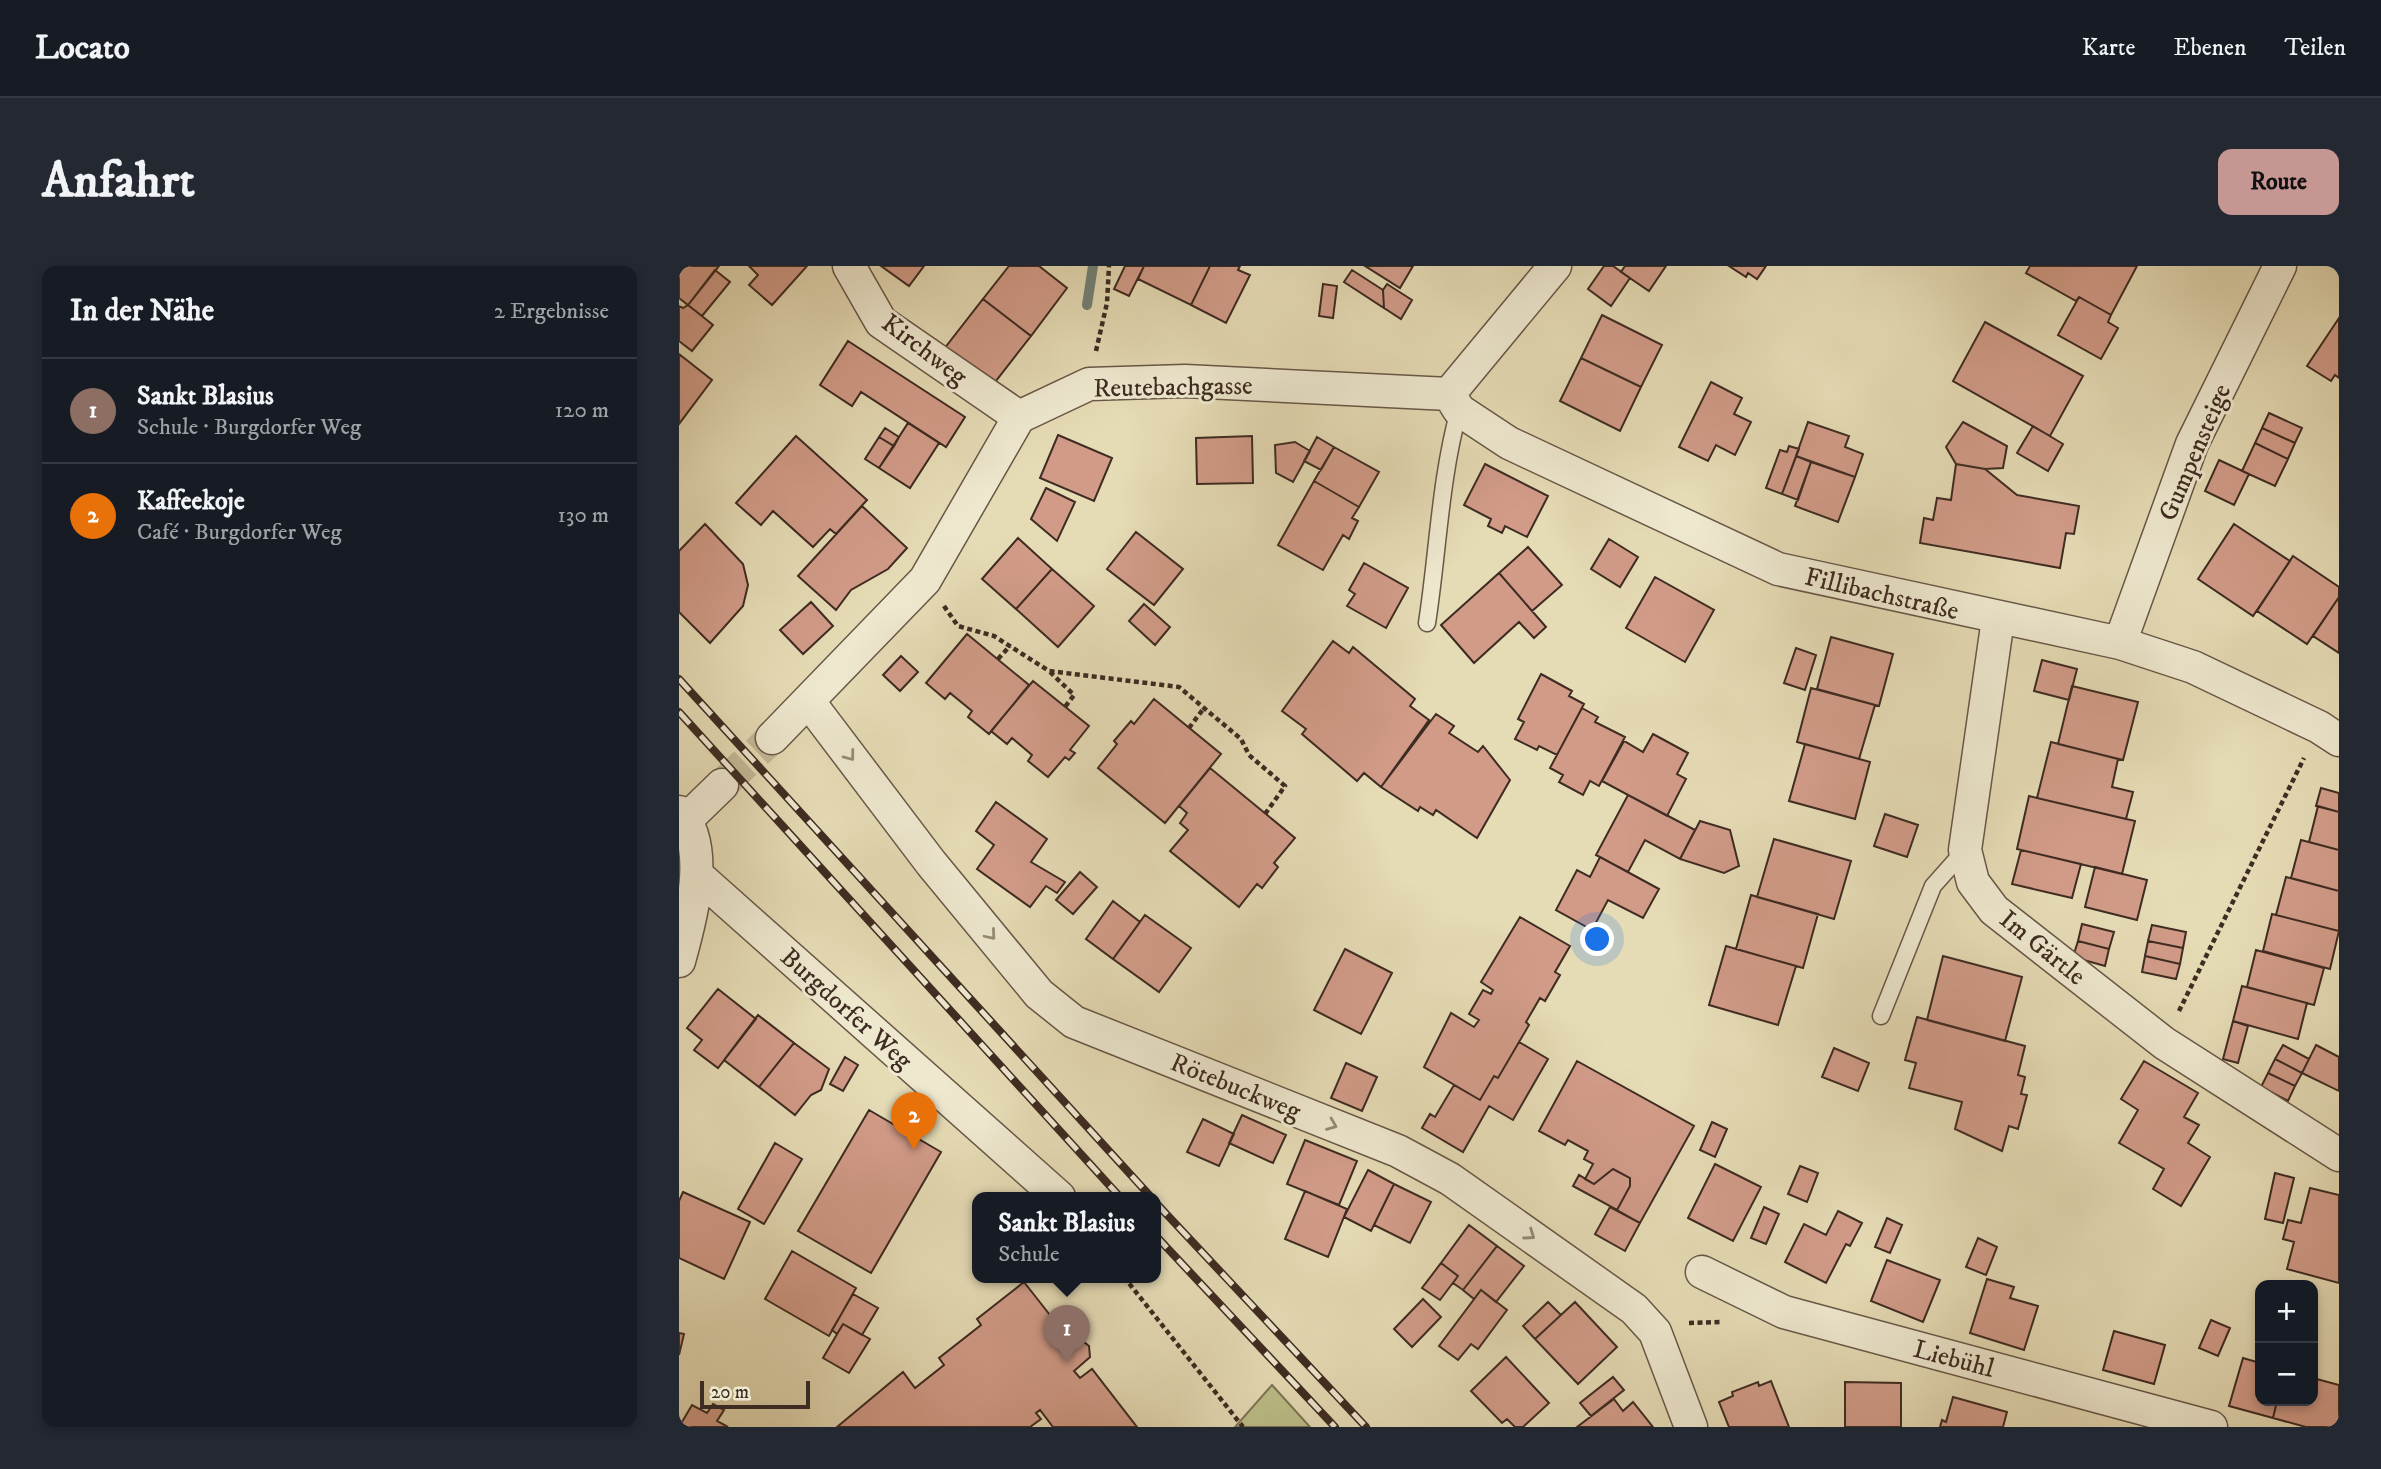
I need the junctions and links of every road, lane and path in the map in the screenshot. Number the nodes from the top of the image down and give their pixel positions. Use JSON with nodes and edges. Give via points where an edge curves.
{"nodes":[{"id":1,"x":849,"y":266,"type":"edge"},
{"id":2,"x":1109,"y":266,"type":"edge"},
{"id":3,"x":1555,"y":266,"type":"edge"},
{"id":4,"x":2280,"y":266,"type":"edge"},
{"id":5,"x":1089,"y":384,"type":"junction"},
{"id":6,"x":1454,"y":402,"type":"junction"},
{"id":7,"x":1019,"y":417,"type":"junction"},
{"id":8,"x":925,"y":580,"type":"junction"},
{"id":9,"x":1998,"y":619,"type":"junction"},
{"id":10,"x":1427,"y":623,"type":"dead end"},
{"id":11,"x":2120,"y":643,"type":"junction"},
{"id":12,"x":1010,"y":646,"type":"junction"},
{"id":13,"x":998,"y":659,"type":"dead end"},
{"id":14,"x":1049,"y":671,"type":"junction"},
{"id":15,"x":809,"y":702,"type":"junction"},
{"id":16,"x":1065,"y":707,"type":"dead end"},
{"id":17,"x":1204,"y":708,"type":"junction"},
{"id":18,"x":1189,"y":728,"type":"dead end"},
{"id":19,"x":2329,"y":733,"type":"edge"},
{"id":20,"x":772,"y":738,"type":"tunnel mouth"},
{"id":21,"x":722,"y":785,"type":"tunnel mouth"},
{"id":22,"x":1265,"y":814,"type":"dead end"},
{"id":23,"x":682,"y":816,"type":"edge"},
{"id":24,"x":1965,"y":850,"type":"junction"},
{"id":25,"x":697,"y":875,"type":"junction"},
{"id":26,"x":679,"y":961,"type":"edge"},
{"id":27,"x":1881,"y":1016,"type":"dead end"},
{"id":28,"x":2164,"y":1043,"type":"junction"},
{"id":29,"x":2339,"y":1155,"type":"edge"},
{"id":30,"x":1053,"y":1192,"type":"edge"},
{"id":31,"x":1702,"y":1272,"type":"dead end"},
{"id":32,"x":1129,"y":1283,"type":"edge"},
{"id":33,"x":1243,"y":1427,"type":"edge"},
{"id":34,"x":1691,"y":1427,"type":"edge"},
{"id":35,"x":2211,"y":1427,"type":"edge"}],
"edges":[{"from":1,"to":7,"type":"street","name":"Kirchweg","via":[[881,322]]},
{"from":2,"to":5,"type":"path","via":[[1107,303]]},
{"from":3,"to":6,"type":"street"},
{"from":4,"to":11,"type":"street","name":"Gumpensteige","via":[[2192,444]]},
{"from":5,"to":6,"type":"street","name":"Reutebachgasse","via":[[1185,381]]},
{"from":5,"to":7,"type":"street","name":"Reutebachgasse"},
{"from":6,"to":9,"type":"street","name":"Fillibachstraße","via":[[1509,443],[1778,569]]},
{"from":6,"to":10,"type":"lane"},
{"from":7,"to":8,"type":"street"},
{"from":8,"to":12,"type":"path","via":[[958,626],[976,629]]},
{"from":8,"to":15,"type":"street"},
{"from":9,"to":11,"type":"street","name":"Fillibachstraße"},
{"from":9,"to":24,"type":"street","name":"Im Gärtle"},
{"from":11,"to":19,"type":"street","name":"Fillibachstraße","via":[[2193,667]]},
{"from":12,"to":13,"type":"path"},
{"from":12,"to":14,"type":"path"},
{"from":14,"to":16,"type":"path","via":[[1074,695]]},
{"from":14,"to":17,"type":"path","via":[[1179,687]]},
{"from":15,"to":20,"type":"street"},
{"from":15,"to":34,"type":"street","name":"Rötebuckweg","one_way":true,"via":[[931,863],[1039,994],[1074,1022],[1398,1151],[1450,1179],[1634,1309],[1655,1332]]},
{"from":17,"to":18,"type":"path"},
{"from":17,"to":22,"type":"path","via":[[1285,786]]},
{"from":19,"to":28,"type":"path"},
{"from":21,"to":23,"type":"street"},
{"from":23,"to":25,"type":"street","via":[[694,845]]},
{"from":24,"to":27,"type":"lane","via":[[1933,886]]},
{"from":24,"to":28,"type":"street","name":"Im Gärtle","via":[[1973,883],[1994,910]]},
{"from":25,"to":26,"type":"street"},
{"from":25,"to":30,"type":"street","name":"Burgdorfer Weg"},
{"from":28,"to":29,"type":"street","name":"Im Gärtle"},
{"from":31,"to":35,"type":"street","name":"Liebühl","via":[[1784,1312]]},
{"from":32,"to":33,"type":"path"}]}
